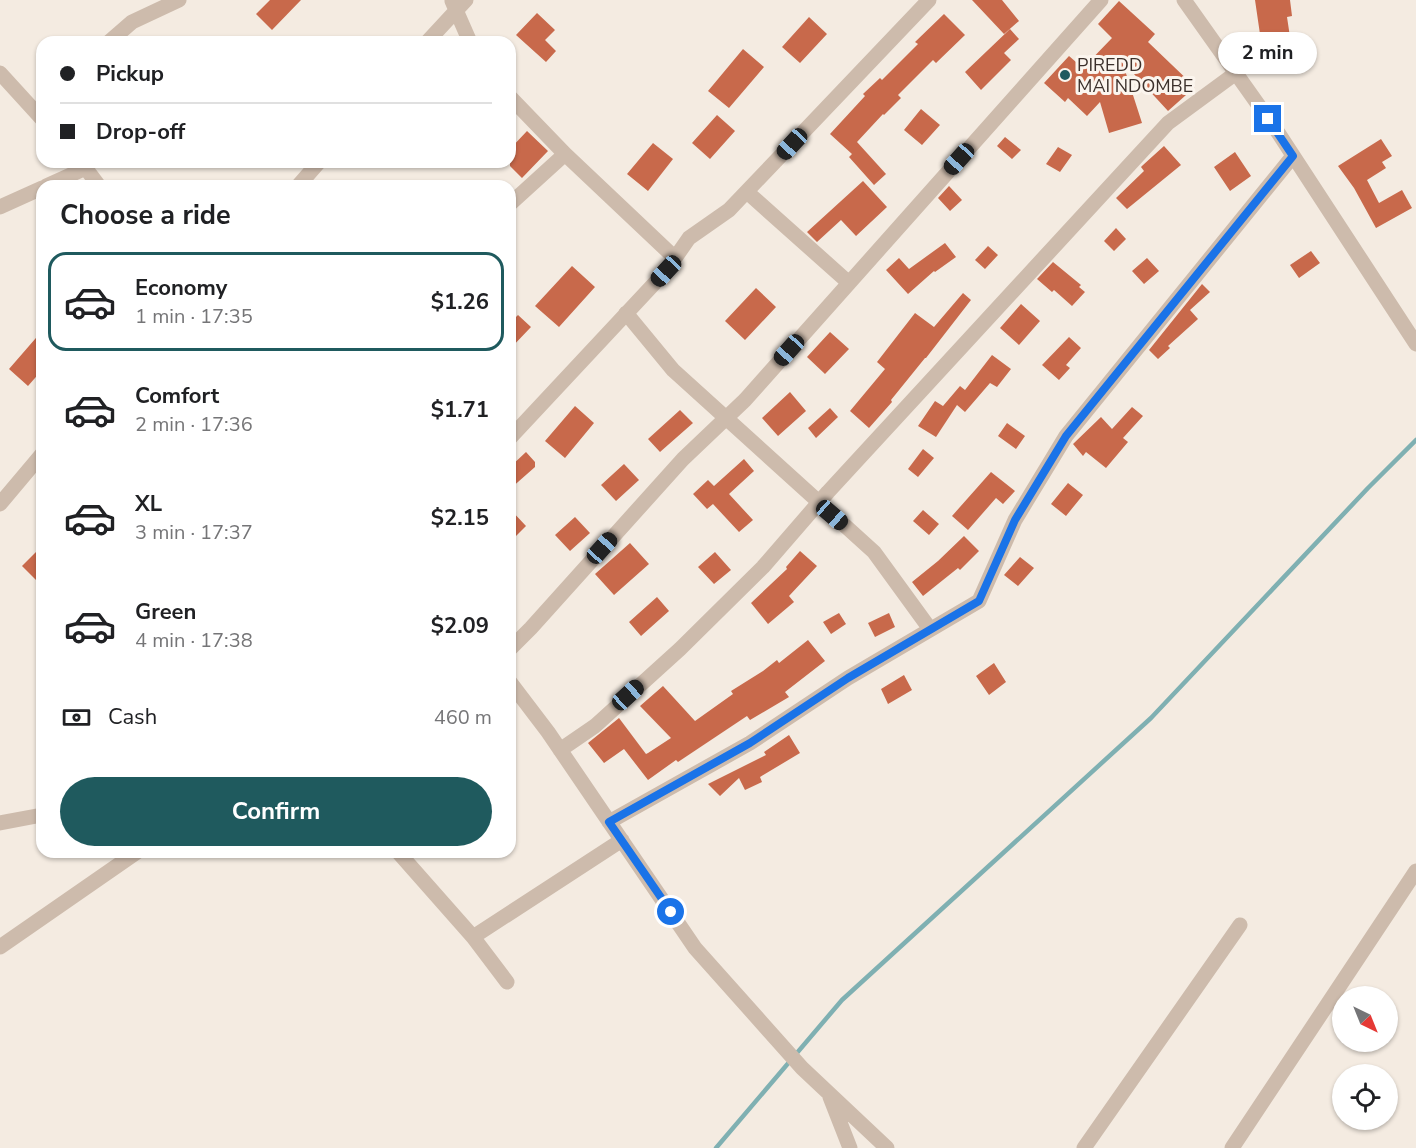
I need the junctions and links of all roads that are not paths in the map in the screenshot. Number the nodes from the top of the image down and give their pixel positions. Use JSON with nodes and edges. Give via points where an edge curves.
{"nodes":[{"id":1,"x":179,"y":0,"type":"edge"},
{"id":2,"x":928,"y":0,"type":"edge"},
{"id":3,"x":1101,"y":0,"type":"edge"},
{"id":4,"x":1184,"y":0,"type":"edge"},
{"id":5,"x":458,"y":3,"type":"edge"},
{"id":6,"x":116,"y":36,"type":"edge"},
{"id":7,"x":432,"y":36,"type":"edge"},
{"id":8,"x":468,"y":36,"type":"edge"},
{"id":9,"x":0,"y":73,"type":"edge"},
{"id":10,"x":1236,"y":74,"type":"junction"},
{"id":11,"x":516,"y":103,"type":"edge"},
{"id":12,"x":36,"y":107,"type":"edge"},
{"id":13,"x":565,"y":154,"type":"junction"},
{"id":14,"x":1293,"y":156,"type":"junction"},
{"id":15,"x":79,"y":168,"type":"edge"},
{"id":16,"x":314,"y":168,"type":"edge"},
{"id":17,"x":57,"y":180,"type":"edge"},
{"id":18,"x":303,"y":180,"type":"edge"},
{"id":19,"x":36,"y":191,"type":"edge"},
{"id":20,"x":747,"y":192,"type":"junction"},
{"id":21,"x":516,"y":199,"type":"edge"},
{"id":22,"x":0,"y":207,"type":"edge"},
{"id":23,"x":675,"y":258,"type":"junction"},
{"id":24,"x":849,"y":283,"type":"junction"},
{"id":25,"x":626,"y":313,"type":"junction"},
{"id":26,"x":1416,"y":344,"type":"edge"},
{"id":27,"x":726,"y":418,"type":"junction"},
{"id":28,"x":516,"y":432,"type":"edge"},
{"id":29,"x":36,"y":461,"type":"edge"},
{"id":30,"x":818,"y":503,"type":"junction"},
{"id":31,"x":0,"y":504,"type":"edge"},
{"id":32,"x":930,"y":629,"type":"junction"},
{"id":33,"x":516,"y":643,"type":"edge"},
{"id":34,"x":516,"y":690,"type":"edge"},
{"id":35,"x":560,"y":750,"type":"junction"},
{"id":36,"x":36,"y":816,"type":"edge"},
{"id":37,"x":609,"y":822,"type":"junction"},
{"id":38,"x":0,"y":823,"type":"edge"},
{"id":39,"x":622,"y":840,"type":"junction"},
{"id":40,"x":128,"y":858,"type":"edge"},
{"id":41,"x":403,"y":858,"type":"edge"},
{"id":42,"x":1416,"y":871,"type":"edge"},
{"id":43,"x":1240,"y":925,"type":"dead end"},
{"id":44,"x":473,"y":937,"type":"junction"},
{"id":45,"x":0,"y":947,"type":"edge"},
{"id":46,"x":507,"y":982,"type":"dead end"},
{"id":47,"x":829,"y":1094,"type":"junction"},
{"id":48,"x":850,"y":1148,"type":"edge"},
{"id":49,"x":887,"y":1148,"type":"edge"},
{"id":50,"x":1084,"y":1148,"type":"edge"},
{"id":51,"x":1232,"y":1148,"type":"edge"}],
"edges":[{"from":1,"to":6,"type":"street","via":[[132,22]]},
{"from":2,"to":20,"type":"street"},
{"from":3,"to":24,"type":"street"},
{"from":4,"to":10,"type":"street"},
{"from":5,"to":7,"type":"street"},
{"from":5,"to":8,"type":"street"},
{"from":9,"to":12,"type":"street"},
{"from":10,"to":14,"type":"street"},
{"from":10,"to":30,"type":"street","via":[[1168,123]]},
{"from":11,"to":13,"type":"street"},
{"from":13,"to":21,"type":"street"},
{"from":13,"to":23,"type":"street"},
{"from":14,"to":26,"type":"street"},
{"from":14,"to":32,"type":"street","via":[[1066,436],[1015,520],[979,601]]},
{"from":15,"to":17,"type":"street"},
{"from":16,"to":18,"type":"street"},
{"from":19,"to":22,"type":"street"},
{"from":20,"to":23,"type":"street","via":[[689,238]]},
{"from":20,"to":24,"type":"street"},
{"from":23,"to":25,"type":"street"},
{"from":24,"to":27,"type":"street"},
{"from":25,"to":27,"type":"street","via":[[673,370]]},
{"from":25,"to":28,"type":"street"},
{"from":27,"to":30,"type":"street"},
{"from":27,"to":33,"type":"street","via":[[683,459]]},
{"from":29,"to":31,"type":"street"},
{"from":30,"to":32,"type":"street","via":[[874,552]]},
{"from":30,"to":35,"type":"street","via":[[763,567],[680,649],[594,726]]},
{"from":32,"to":37,"type":"street","via":[[750,743]]},
{"from":34,"to":35,"type":"street"},
{"from":35,"to":37,"type":"street"},
{"from":36,"to":38,"type":"street"},
{"from":37,"to":39,"type":"street"},
{"from":39,"to":44,"type":"street"},
{"from":39,"to":47,"type":"street","via":[[695,948]]},
{"from":40,"to":45,"type":"street"},
{"from":41,"to":44,"type":"street"},
{"from":42,"to":51,"type":"street"},
{"from":43,"to":50,"type":"street"},
{"from":44,"to":46,"type":"street"},
{"from":47,"to":48,"type":"street"},
{"from":47,"to":49,"type":"street"}]}
